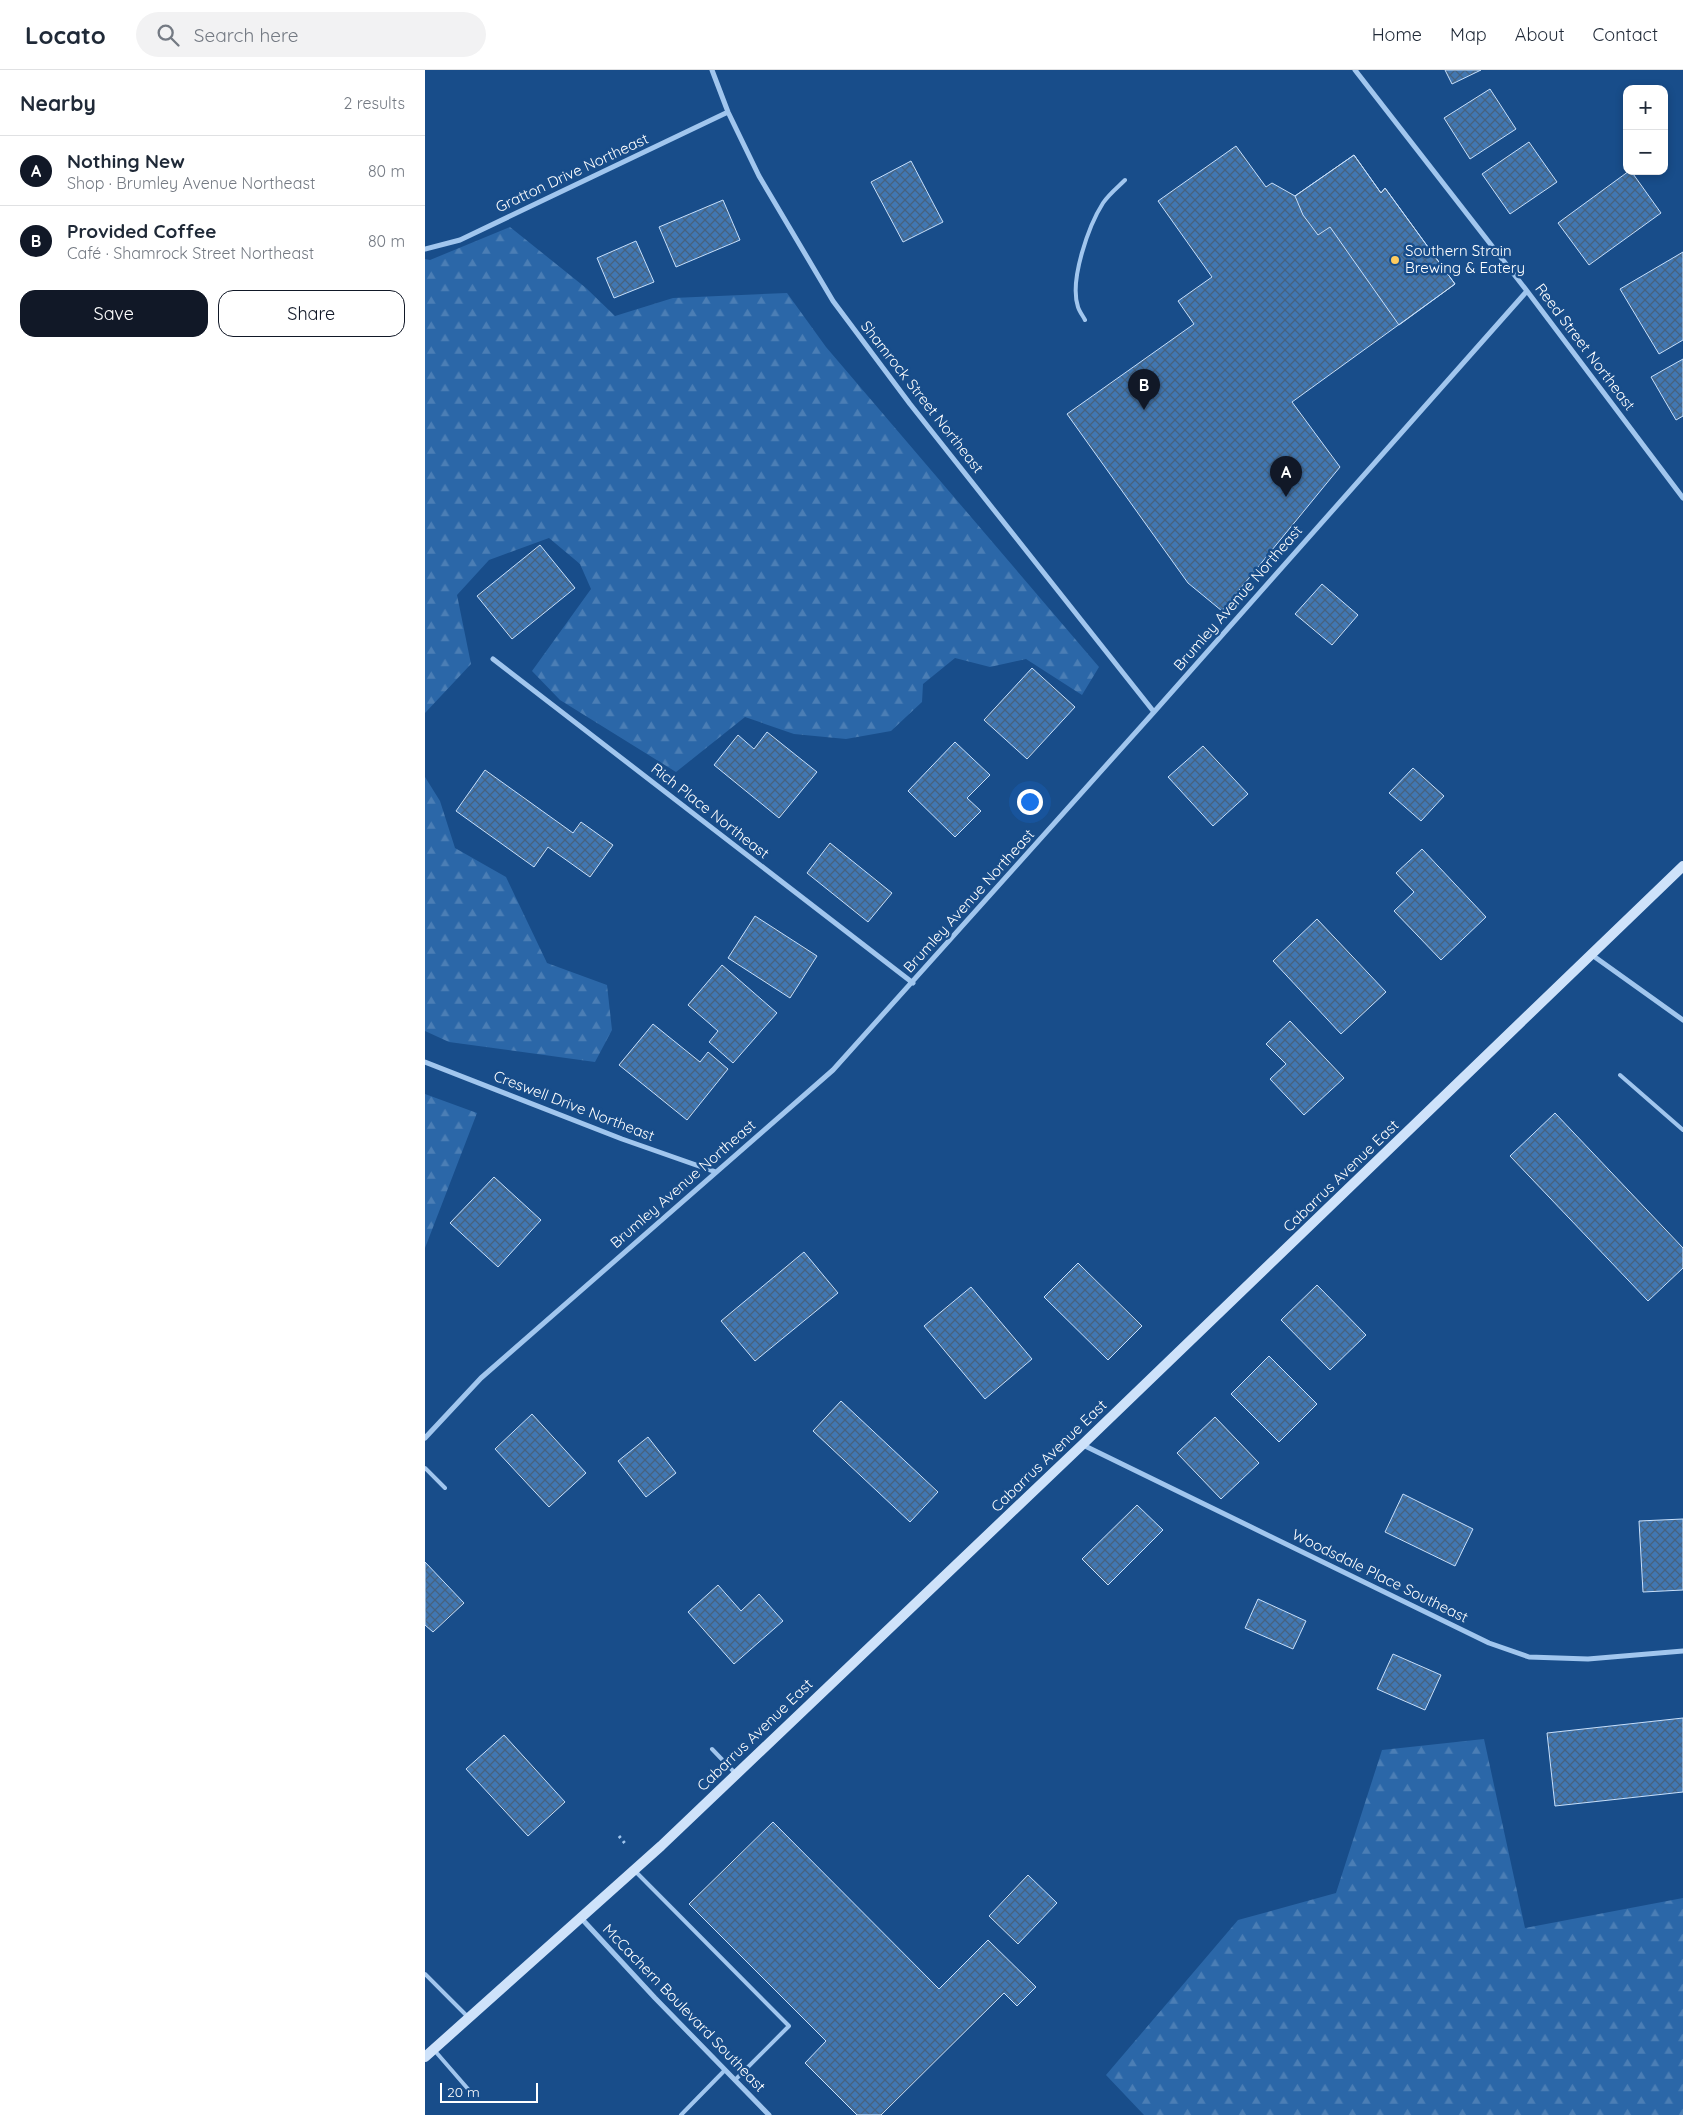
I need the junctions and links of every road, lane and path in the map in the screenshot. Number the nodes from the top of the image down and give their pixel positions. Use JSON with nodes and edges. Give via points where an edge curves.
{"nodes":[{"id":1,"x":712,"y":70,"type":"edge"},
{"id":2,"x":1355,"y":70,"type":"edge"},
{"id":3,"x":728,"y":112,"type":"junction"},
{"id":4,"x":1125,"y":180,"type":"dead end"},
{"id":5,"x":425,"y":250,"type":"edge"},
{"id":6,"x":1527,"y":291,"type":"junction"},
{"id":7,"x":1085,"y":320,"type":"dead end"},
{"id":8,"x":1683,"y":498,"type":"edge"},
{"id":9,"x":493,"y":659,"type":"dead end"},
{"id":10,"x":1154,"y":712,"type":"junction"},
{"id":11,"x":1683,"y":866,"type":"edge"},
{"id":12,"x":1592,"y":955,"type":"junction"},
{"id":13,"x":913,"y":983,"type":"junction"},
{"id":14,"x":1683,"y":1020,"type":"edge"},
{"id":15,"x":425,"y":1062,"type":"edge"},
{"id":16,"x":1620,"y":1075,"type":"dead end"},
{"id":17,"x":1683,"y":1130,"type":"edge"},
{"id":18,"x":716,"y":1172,"type":"junction"},
{"id":19,"x":425,"y":1438,"type":"edge"},
{"id":20,"x":1083,"y":1444,"type":"junction"},
{"id":21,"x":425,"y":1468,"type":"edge"},
{"id":22,"x":445,"y":1488,"type":"dead end"},
{"id":23,"x":1683,"y":1651,"type":"edge"},
{"id":24,"x":712,"y":1749,"type":"dead end"},
{"id":25,"x":737,"y":1774,"type":"junction"},
{"id":26,"x":634,"y":1870,"type":"junction"},
{"id":27,"x":580,"y":1918,"type":"junction"},
{"id":28,"x":425,"y":1974,"type":"edge"},
{"id":29,"x":469,"y":2018,"type":"junction"},
{"id":30,"x":433,"y":2050,"type":"junction"},
{"id":31,"x":425,"y":2057,"type":"edge"},
{"id":32,"x":725,"y":2070,"type":"junction"},
{"id":33,"x":735,"y":2080,"type":"junction"},
{"id":34,"x":468,"y":2089,"type":"dead end"},
{"id":35,"x":681,"y":2115,"type":"edge"},
{"id":36,"x":769,"y":2115,"type":"edge"}],
"edges":[{"from":1,"to":3,"type":"street","name":"Shamrock Street Northeast"},
{"from":2,"to":6,"type":"street","name":"Reed Street Northeast"},
{"from":3,"to":5,"type":"street","name":"Gratton Drive Northeast","via":[[460,240]]},
{"from":3,"to":10,"type":"street","name":"Shamrock Street Northeast","via":[[759,176],[833,301],[910,404]]},
{"from":4,"to":7,"type":"lane","via":[[1104,201],[1090,228],[1076,292],[1078,307]]},
{"from":6,"to":8,"type":"street","name":"Reed Street Northeast"},
{"from":6,"to":10,"type":"street","name":"Brumley Avenue Northeast"},
{"from":9,"to":13,"type":"street","name":"Rich Place Northeast"},
{"from":10,"to":13,"type":"street","name":"Brumley Avenue Northeast"},
{"from":11,"to":12,"type":"main road","name":"Cabarrus Avenue East"},
{"from":12,"to":14,"type":"street"},
{"from":12,"to":20,"type":"main road","name":"Cabarrus Avenue East"},
{"from":13,"to":18,"type":"street","name":"Brumley Avenue Northeast","via":[[833,1070]]},
{"from":15,"to":18,"type":"street","name":"Creswell Drive Northeast"},
{"from":16,"to":17,"type":"lane"},
{"from":18,"to":19,"type":"street","name":"Brumley Avenue Northeast","via":[[481,1378]]},
{"from":20,"to":23,"type":"street","name":"Woodsdale Place Southeast","via":[[1489,1643],[1529,1658],[1588,1659]]},
{"from":20,"to":25,"type":"main road","name":"Cabarrus Avenue East"},
{"from":21,"to":22,"type":"lane"},
{"from":24,"to":25,"type":"lane"},
{"from":25,"to":26,"type":"main road","name":"Cabarrus Avenue East"},
{"from":26,"to":27,"type":"main road","name":"Cabarrus Avenue East"},
{"from":26,"to":33,"type":"lane","via":[[789,2026]]},
{"from":27,"to":29,"type":"main road","name":"Cabarrus Avenue East"},
{"from":27,"to":32,"type":"street","name":"McCachern Boulevard Southeast"},
{"from":28,"to":29,"type":"lane"},
{"from":29,"to":30,"type":"main road","name":"Cabarrus Avenue East"},
{"from":30,"to":31,"type":"main road","name":"Cabarrus Avenue East"},
{"from":30,"to":34,"type":"lane"},
{"from":32,"to":33,"type":"street","name":"McCachern Boulevard Southeast"},
{"from":32,"to":35,"type":"lane"},
{"from":33,"to":36,"type":"street","name":"McCachern Boulevard Southeast"}]}
